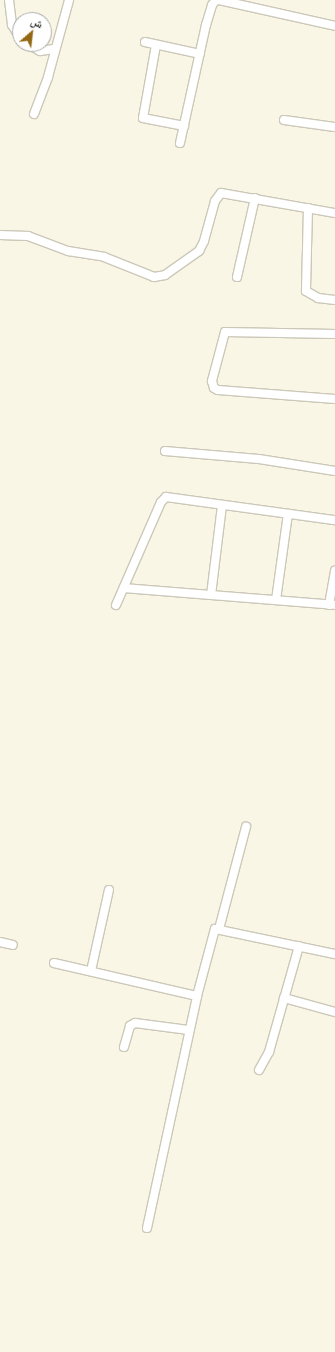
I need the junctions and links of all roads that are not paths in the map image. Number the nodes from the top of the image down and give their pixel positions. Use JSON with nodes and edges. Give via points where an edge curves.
{"nodes":[{"id":1,"x":9,"y":0,"type":"edge"},
{"id":2,"x":69,"y":0,"type":"edge"},
{"id":3,"x":217,"y":0,"type":"edge"},
{"id":4,"x":12,"y":26,"type":"edge"},
{"id":5,"x":335,"y":26,"type":"edge"},
{"id":6,"x":145,"y":42,"type":"dead end"},
{"id":7,"x":156,"y":45,"type":"junction"},
{"id":8,"x":54,"y":49,"type":"joint"},
{"id":9,"x":200,"y":54,"type":"junction"},
{"id":10,"x":34,"y":114,"type":"dead end"},
{"id":11,"x":284,"y":120,"type":"dead end"},
{"id":12,"x":184,"y":126,"type":"junction"},
{"id":13,"x":335,"y":127,"type":"edge"},
{"id":14,"x":180,"y":143,"type":"dead end"},
{"id":15,"x":255,"y":198,"type":"junction"},
{"id":16,"x":308,"y":208,"type":"junction"},
{"id":17,"x":335,"y":213,"type":"edge"},
{"id":18,"x":0,"y":235,"type":"edge"},
{"id":19,"x":237,"y":277,"type":"dead end"},
{"id":20,"x":335,"y":300,"type":"edge"},
{"id":21,"x":335,"y":334,"type":"edge"},
{"id":22,"x":335,"y":399,"type":"edge"},
{"id":23,"x":165,"y":451,"type":"dead end"},
{"id":24,"x":335,"y":471,"type":"edge"},
{"id":25,"x":222,"y":505,"type":"junction"},
{"id":26,"x":288,"y":514,"type":"junction"},
{"id":27,"x":335,"y":520,"type":"edge"},
{"id":28,"x":335,"y":570,"type":"edge"},
{"id":29,"x":124,"y":588,"type":"junction"},
{"id":30,"x":211,"y":595,"type":"junction"},
{"id":31,"x":276,"y":600,"type":"junction"},
{"id":32,"x":332,"y":605,"type":"edge"},
{"id":33,"x":116,"y":606,"type":"dead end"},
{"id":34,"x":246,"y":827,"type":"dead end"},
{"id":35,"x":109,"y":890,"type":"dead end"},
{"id":36,"x":219,"y":929,"type":"junction"},
{"id":37,"x":0,"y":942,"type":"edge"},
{"id":38,"x":13,"y":945,"type":"dead end"},
{"id":39,"x":299,"y":946,"type":"junction"},
{"id":40,"x":335,"y":954,"type":"edge"},
{"id":41,"x":54,"y":963,"type":"dead end"},
{"id":42,"x":91,"y":972,"type":"junction"},
{"id":43,"x":197,"y":996,"type":"junction"},
{"id":44,"x":284,"y":998,"type":"junction"},
{"id":45,"x":335,"y":1012,"type":"edge"},
{"id":46,"x":189,"y":1030,"type":"junction"},
{"id":47,"x":124,"y":1047,"type":"dead end"},
{"id":48,"x":259,"y":1070,"type":"dead end"},
{"id":49,"x":147,"y":1228,"type":"dead end"}],
"edges":[{"from":1,"to":4,"type":"street"},
{"from":2,"to":8,"type":"street"},
{"from":3,"to":5,"type":"street"},
{"from":3,"to":9,"type":"street","via":[[212,5]]},
{"from":6,"to":7,"type":"street"},
{"from":7,"to":9,"type":"street"},
{"from":7,"to":12,"type":"street","via":[[143,118]]},
{"from":8,"to":10,"type":"street","via":[[48,77]]},
{"from":9,"to":12,"type":"street"},
{"from":11,"to":13,"type":"street"},
{"from":12,"to":14,"type":"street"},
{"from":15,"to":16,"type":"street"},
{"from":15,"to":18,"type":"street","via":[[219,194],[199,251],[165,275],[154,277],[104,257],[68,252],[28,236]]},
{"from":15,"to":19,"type":"street"},
{"from":16,"to":17,"type":"street"},
{"from":16,"to":20,"type":"street","via":[[306,291],[318,298]]},
{"from":21,"to":22,"type":"street","via":[[225,332],[212,381],[214,388],[218,390]]},
{"from":23,"to":24,"type":"street","via":[[258,459]]},
{"from":25,"to":26,"type":"street"},
{"from":25,"to":29,"type":"street","via":[[164,498]]},
{"from":25,"to":30,"type":"street"},
{"from":26,"to":27,"type":"street"},
{"from":26,"to":31,"type":"street"},
{"from":28,"to":32,"type":"street"},
{"from":29,"to":30,"type":"street"},
{"from":29,"to":33,"type":"street"},
{"from":30,"to":31,"type":"street"},
{"from":31,"to":32,"type":"street"},
{"from":34,"to":36,"type":"street"},
{"from":35,"to":42,"type":"street"},
{"from":36,"to":39,"type":"street"},
{"from":36,"to":43,"type":"street","via":[[215,929],[210,938]]},
{"from":37,"to":38,"type":"street"},
{"from":39,"to":40,"type":"street"},
{"from":39,"to":44,"type":"street"},
{"from":41,"to":42,"type":"street"},
{"from":42,"to":43,"type":"street"},
{"from":43,"to":46,"type":"street"},
{"from":44,"to":45,"type":"street"},
{"from":44,"to":48,"type":"street","via":[[267,1058]]},
{"from":46,"to":47,"type":"street","via":[[135,1023],[130,1026]]},
{"from":46,"to":49,"type":"street"}]}
